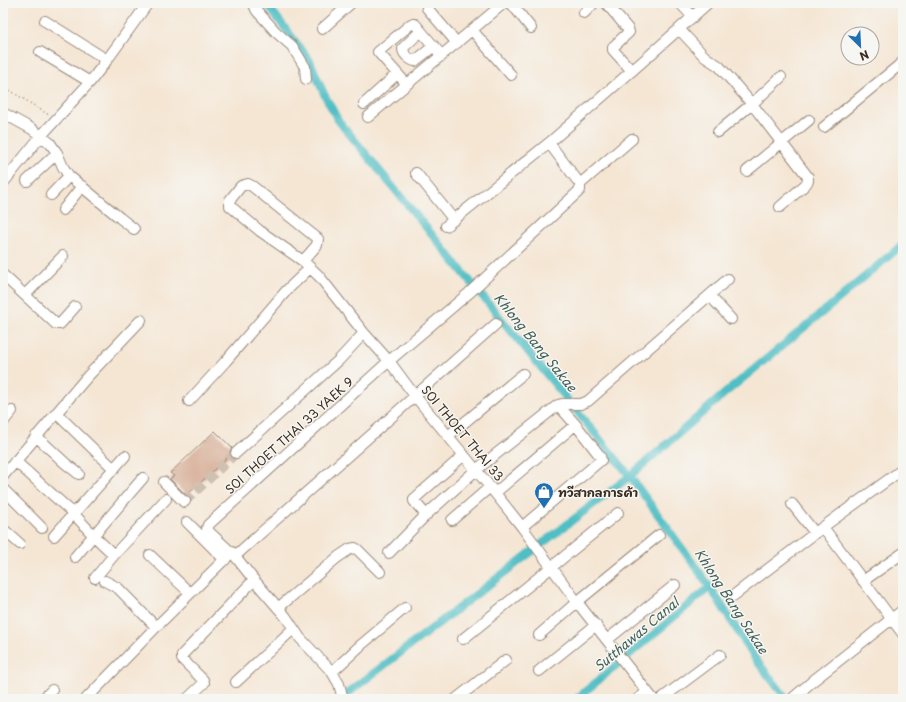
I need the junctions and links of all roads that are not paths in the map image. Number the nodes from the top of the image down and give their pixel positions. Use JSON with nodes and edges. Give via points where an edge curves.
{"nodes":[{"id":1,"x":148,"y":3,"type":"edge"},
{"id":2,"x":253,"y":3,"type":"edge"},
{"id":3,"x":351,"y":3,"type":"edge"},
{"id":4,"x":504,"y":3,"type":"edge"},
{"id":5,"x":511,"y":3,"type":"edge"},
{"id":6,"x":594,"y":3,"type":"edge"},
{"id":7,"x":606,"y":3,"type":"edge"},
{"id":8,"x":680,"y":3,"type":"edge"},
{"id":9,"x":708,"y":3,"type":"edge"},
{"id":10,"x":427,"y":8,"type":"dead end"},
{"id":11,"x":584,"y":14,"type":"dead end"},
{"id":12,"x":693,"y":17,"type":"junction"},
{"id":13,"x":45,"y":21,"type":"dead end"},
{"id":14,"x":531,"y":28,"type":"dead end"},
{"id":15,"x":322,"y":29,"type":"dead end"},
{"id":16,"x":679,"y":29,"type":"junction"},
{"id":17,"x":472,"y":30,"type":"junction"},
{"id":18,"x":421,"y":31,"type":"junction"},
{"id":19,"x":457,"y":43,"type":"junction"},
{"id":20,"x":434,"y":46,"type":"junction"},
{"id":21,"x":40,"y":52,"type":"dead end"},
{"id":22,"x":442,"y":56,"type":"junction"},
{"id":23,"x":107,"y":60,"type":"junction"},
{"id":24,"x":903,"y":62,"type":"edge"},
{"id":25,"x":632,"y":71,"type":"junction"},
{"id":26,"x":511,"y":74,"type":"dead end"},
{"id":27,"x":781,"y":77,"type":"dead end"},
{"id":28,"x":306,"y":79,"type":"dead end"},
{"id":29,"x":90,"y":82,"type":"junction"},
{"id":30,"x":364,"y":104,"type":"dead end"},
{"id":31,"x":752,"y":104,"type":"junction"},
{"id":32,"x":3,"y":113,"type":"edge"},
{"id":33,"x":368,"y":117,"type":"dead end"},
{"id":34,"x":809,"y":120,"type":"dead end"},
{"id":35,"x":824,"y":127,"type":"dead end"},
{"id":36,"x":718,"y":132,"type":"dead end"},
{"id":37,"x":41,"y":136,"type":"junction"},
{"id":38,"x":632,"y":139,"type":"dead end"},
{"id":39,"x":549,"y":143,"type":"junction"},
{"id":40,"x":781,"y":143,"type":"junction"},
{"id":41,"x":57,"y":153,"type":"junction"},
{"id":42,"x":747,"y":171,"type":"dead end"},
{"id":43,"x":416,"y":173,"type":"dead end"},
{"id":44,"x":69,"y":176,"type":"junction"},
{"id":45,"x":27,"y":181,"type":"dead end"},
{"id":46,"x":3,"y":184,"type":"edge"},
{"id":47,"x":580,"y":184,"type":"junction"},
{"id":48,"x":82,"y":186,"type":"junction"},
{"id":49,"x":51,"y":195,"type":"dead end"},
{"id":50,"x":780,"y":207,"type":"dead end"},
{"id":51,"x":63,"y":210,"type":"dead end"},
{"id":52,"x":134,"y":229,"type":"dead end"},
{"id":53,"x":63,"y":256,"type":"dead end"},
{"id":54,"x":307,"y":265,"type":"junction"},
{"id":55,"x":3,"y":275,"type":"edge"},
{"id":56,"x":728,"y":279,"type":"dead end"},
{"id":57,"x":25,"y":296,"type":"junction"},
{"id":58,"x":710,"y":296,"type":"junction"},
{"id":59,"x":75,"y":307,"type":"dead end"},
{"id":60,"x":731,"y":319,"type":"dead end"},
{"id":61,"x":141,"y":320,"type":"dead end"},
{"id":62,"x":496,"y":324,"type":"dead end"},
{"id":63,"x":364,"y":333,"type":"junction"},
{"id":64,"x":389,"y":361,"type":"junction"},
{"id":65,"x":523,"y":374,"type":"dead end"},
{"id":66,"x":415,"y":396,"type":"junction"},
{"id":67,"x":189,"y":401,"type":"dead end"},
{"id":68,"x":560,"y":405,"type":"junction"},
{"id":69,"x":12,"y":411,"type":"dead end"},
{"id":70,"x":56,"y":413,"type":"junction"},
{"id":71,"x":3,"y":422,"type":"edge"},
{"id":72,"x":575,"y":425,"type":"junction"},
{"id":73,"x":36,"y":436,"type":"junction"},
{"id":74,"x":448,"y":436,"type":"junction"},
{"id":75,"x":236,"y":453,"type":"tunnel mouth"},
{"id":76,"x":464,"y":455,"type":"junction"},
{"id":77,"x":125,"y":456,"type":"dead end"},
{"id":78,"x":15,"y":461,"type":"junction"},
{"id":79,"x":114,"y":469,"type":"junction"},
{"id":80,"x":476,"y":470,"type":"junction"},
{"id":81,"x":903,"y":470,"type":"edge"},
{"id":82,"x":79,"y":474,"type":"dead end"},
{"id":83,"x":3,"y":476,"type":"edge"},
{"id":84,"x":143,"y":478,"type":"dead end"},
{"id":85,"x":164,"y":482,"type":"dead end"},
{"id":86,"x":3,"y":489,"type":"edge"},
{"id":87,"x":493,"y":490,"type":"junction"},
{"id":88,"x":166,"y":499,"type":"dead end"},
{"id":89,"x":185,"y":501,"type":"dead end"},
{"id":90,"x":792,"y":504,"type":"dead end"},
{"id":91,"x":74,"y":514,"type":"junction"},
{"id":92,"x":618,"y":514,"type":"dead end"},
{"id":93,"x":426,"y":515,"type":"junction"},
{"id":94,"x":452,"y":520,"type":"dead end"},
{"id":95,"x":187,"y":522,"type":"dead end"},
{"id":96,"x":522,"y":527,"type":"junction"},
{"id":97,"x":42,"y":528,"type":"dead end"},
{"id":98,"x":3,"y":529,"type":"edge"},
{"id":99,"x":819,"y":530,"type":"junction"},
{"id":100,"x":659,"y":535,"type":"dead end"},
{"id":101,"x":54,"y":536,"type":"dead end"},
{"id":102,"x":93,"y":536,"type":"junction"},
{"id":103,"x":20,"y":544,"type":"dead end"},
{"id":104,"x":389,"y":552,"type":"dead end"},
{"id":105,"x":903,"y":553,"type":"edge"},
{"id":106,"x":114,"y":555,"type":"junction"},
{"id":107,"x":150,"y":555,"type":"dead end"},
{"id":108,"x":230,"y":556,"type":"junction"},
{"id":109,"x":75,"y":557,"type":"dead end"},
{"id":110,"x":552,"y":566,"type":"junction"},
{"id":111,"x":380,"y":572,"type":"dead end"},
{"id":112,"x":254,"y":580,"type":"junction"},
{"id":113,"x":863,"y":581,"type":"junction"},
{"id":114,"x":675,"y":585,"type":"dead end"},
{"id":115,"x":190,"y":593,"type":"junction"},
{"id":116,"x":733,"y":596,"type":"dead end"},
{"id":117,"x":577,"y":602,"type":"junction"},
{"id":118,"x":278,"y":608,"type":"junction"},
{"id":119,"x":405,"y":608,"type":"dead end"},
{"id":120,"x":903,"y":610,"type":"edge"},
{"id":121,"x":891,"y":618,"type":"junction"},
{"id":122,"x":596,"y":625,"type":"junction"},
{"id":123,"x":156,"y":627,"type":"junction"},
{"id":124,"x":293,"y":629,"type":"junction"},
{"id":125,"x":903,"y":634,"type":"edge"},
{"id":126,"x":539,"y":635,"type":"dead end"},
{"id":127,"x":463,"y":639,"type":"dead end"},
{"id":128,"x":607,"y":640,"type":"junction"},
{"id":129,"x":720,"y":655,"type":"dead end"},
{"id":130,"x":506,"y":660,"type":"dead end"},
{"id":131,"x":539,"y":671,"type":"dead end"},
{"id":132,"x":332,"y":672,"type":"junction"},
{"id":133,"x":236,"y":682,"type":"dead end"},
{"id":134,"x":52,"y":690,"type":"dead end"},
{"id":135,"x":650,"y":696,"type":"edge"},
{"id":136,"x":43,"y":699,"type":"edge"},
{"id":137,"x":86,"y":699,"type":"edge"},
{"id":138,"x":187,"y":699,"type":"edge"},
{"id":139,"x":343,"y":699,"type":"edge"},
{"id":140,"x":456,"y":699,"type":"edge"},
{"id":141,"x":638,"y":699,"type":"edge"},
{"id":142,"x":661,"y":699,"type":"edge"},
{"id":143,"x":793,"y":699,"type":"edge"}],
"edges":[{"from":1,"to":23,"type":"street"},
{"from":2,"to":28,"type":"street","via":[[276,32],[292,46],[305,67]]},
{"from":3,"to":15,"type":"street"},
{"from":4,"to":17,"type":"street"},
{"from":5,"to":14,"type":"street"},
{"from":6,"to":11,"type":"street"},
{"from":7,"to":25,"type":"street","via":[[628,29],[629,32],[613,50]]},
{"from":8,"to":12,"type":"street"},
{"from":9,"to":12,"type":"street"},
{"from":10,"to":19,"type":"street"},
{"from":12,"to":16,"type":"street"},
{"from":13,"to":23,"type":"street"},
{"from":16,"to":25,"type":"street"},
{"from":16,"to":31,"type":"street","via":[[705,57],[719,66]]},
{"from":17,"to":19,"type":"street"},
{"from":17,"to":26,"type":"street"},
{"from":18,"to":20,"type":"street"},
{"from":18,"to":20,"type":"street","via":[[404,47],[403,52],[415,61]]},
{"from":18,"to":30,"type":"street","via":[[415,24],[411,24],[379,51],[400,77]]},
{"from":19,"to":22,"type":"street"},
{"from":20,"to":22,"type":"street"},
{"from":21,"to":29,"type":"street"},
{"from":22,"to":33,"type":"street"},
{"from":23,"to":29,"type":"street"},
{"from":24,"to":35,"type":"street"},
{"from":25,"to":39,"type":"street"},
{"from":27,"to":31,"type":"street"},
{"from":29,"to":37,"type":"street"},
{"from":31,"to":36,"type":"street"},
{"from":31,"to":40,"type":"street"},
{"from":32,"to":37,"type":"street"},
{"from":34,"to":40,"type":"street"},
{"from":37,"to":41,"type":"street"},
{"from":37,"to":46,"type":"street"},
{"from":38,"to":47,"type":"street","name":"SOI THOET THAI 33 YAEK 9"},
{"from":39,"to":43,"type":"street","via":[[450,223]]},
{"from":39,"to":47,"type":"street"},
{"from":40,"to":42,"type":"street"},
{"from":40,"to":50,"type":"street","via":[[808,179],[805,185]]},
{"from":41,"to":44,"type":"street"},
{"from":41,"to":45,"type":"street"},
{"from":44,"to":48,"type":"street"},
{"from":44,"to":49,"type":"street"},
{"from":47,"to":64,"type":"street","name":"SOI THOET THAI 33 YAEK 9","via":[[578,192],[469,293]]},
{"from":48,"to":51,"type":"street"},
{"from":48,"to":52,"type":"street"},
{"from":53,"to":57,"type":"street"},
{"from":54,"to":54,"type":"street","name":"SOI THOET THAI 33","via":[[230,206],[230,200],[241,186],[252,186],[318,238]]},
{"from":54,"to":63,"type":"street","name":"SOI THOET THAI 33","via":[[319,276]]},
{"from":54,"to":67,"type":"street"},
{"from":55,"to":57,"type":"street"},
{"from":56,"to":58,"type":"street"},
{"from":57,"to":59,"type":"street","via":[[56,324],[60,324]]},
{"from":58,"to":60,"type":"street"},
{"from":58,"to":68,"type":"street","via":[[588,401]]},
{"from":61,"to":70,"type":"street"},
{"from":62,"to":66,"type":"street"},
{"from":63,"to":64,"type":"street","name":"SOI THOET THAI 33"},
{"from":63,"to":75,"type":"street","via":[[339,360]]},
{"from":64,"to":66,"type":"street","name":"SOI THOET THAI 33"},
{"from":64,"to":108,"type":"street","name":"SOI THOET THAI 33 YAEK 9","via":[[208,525],[208,531]]},
{"from":65,"to":74,"type":"street"},
{"from":66,"to":74,"type":"street","name":"SOI THOET THAI 33"},
{"from":66,"to":108,"type":"street"},
{"from":68,"to":72,"type":"street"},
{"from":68,"to":80,"type":"street"},
{"from":69,"to":71,"type":"street"},
{"from":70,"to":73,"type":"street"},
{"from":70,"to":79,"type":"street"},
{"from":72,"to":87,"type":"street"},
{"from":72,"to":96,"type":"street","via":[[601,460]]},
{"from":73,"to":78,"type":"street"},
{"from":73,"to":82,"type":"street"},
{"from":74,"to":76,"type":"street","name":"SOI THOET THAI 33"},
{"from":76,"to":80,"type":"street","name":"SOI THOET THAI 33"},
{"from":76,"to":93,"type":"street","via":[[414,499]]},
{"from":77,"to":79,"type":"street"},
{"from":78,"to":83,"type":"street"},
{"from":78,"to":91,"type":"street"},
{"from":79,"to":91,"type":"street"},
{"from":80,"to":87,"type":"street","name":"SOI THOET THAI 33"},
{"from":80,"to":93,"type":"street"},
{"from":81,"to":99,"type":"street"},
{"from":84,"to":102,"type":"street"},
{"from":85,"to":89,"type":"street"},
{"from":86,"to":97,"type":"street"},
{"from":87,"to":94,"type":"street"},
{"from":87,"to":96,"type":"street","name":"SOI THOET THAI 33"},
{"from":88,"to":106,"type":"street"},
{"from":90,"to":99,"type":"street"},
{"from":91,"to":101,"type":"street"},
{"from":91,"to":102,"type":"street"},
{"from":92,"to":110,"type":"street"},
{"from":93,"to":104,"type":"street"},
{"from":95,"to":108,"type":"street"},
{"from":96,"to":110,"type":"street","name":"SOI THOET THAI 33"},
{"from":98,"to":103,"type":"street"},
{"from":99,"to":113,"type":"street"},
{"from":99,"to":116,"type":"street"},
{"from":100,"to":117,"type":"street"},
{"from":102,"to":106,"type":"street"},
{"from":102,"to":109,"type":"street"},
{"from":105,"to":113,"type":"street"},
{"from":106,"to":123,"type":"street","via":[[100,580],[118,588]]},
{"from":107,"to":115,"type":"street"},
{"from":108,"to":112,"type":"street"},
{"from":108,"to":115,"type":"street"},
{"from":110,"to":117,"type":"street","name":"SOI THOET THAI 33"},
{"from":110,"to":127,"type":"street"},
{"from":111,"to":118,"type":"street","via":[[358,550],[350,549]]},
{"from":112,"to":118,"type":"street"},
{"from":112,"to":138,"type":"street","via":[[182,655],[182,659],[204,683]]},
{"from":113,"to":121,"type":"street"},
{"from":114,"to":128,"type":"street"},
{"from":115,"to":123,"type":"street"},
{"from":117,"to":122,"type":"street","name":"SOI THOET THAI 33"},
{"from":117,"to":126,"type":"street"},
{"from":118,"to":124,"type":"street"},
{"from":119,"to":132,"type":"street"},
{"from":120,"to":121,"type":"street"},
{"from":121,"to":125,"type":"street"},
{"from":121,"to":143,"type":"street"},
{"from":122,"to":128,"type":"street","name":"SOI THOET THAI 33"},
{"from":122,"to":131,"type":"street"},
{"from":123,"to":137,"type":"street"},
{"from":124,"to":132,"type":"street"},
{"from":124,"to":133,"type":"street"},
{"from":128,"to":135,"type":"street","name":"SOI THOET THAI 33"},
{"from":129,"to":142,"type":"street"},
{"from":130,"to":140,"type":"street"},
{"from":132,"to":139,"type":"street"},
{"from":134,"to":136,"type":"street"},
{"from":135,"to":141,"type":"street"}]}
